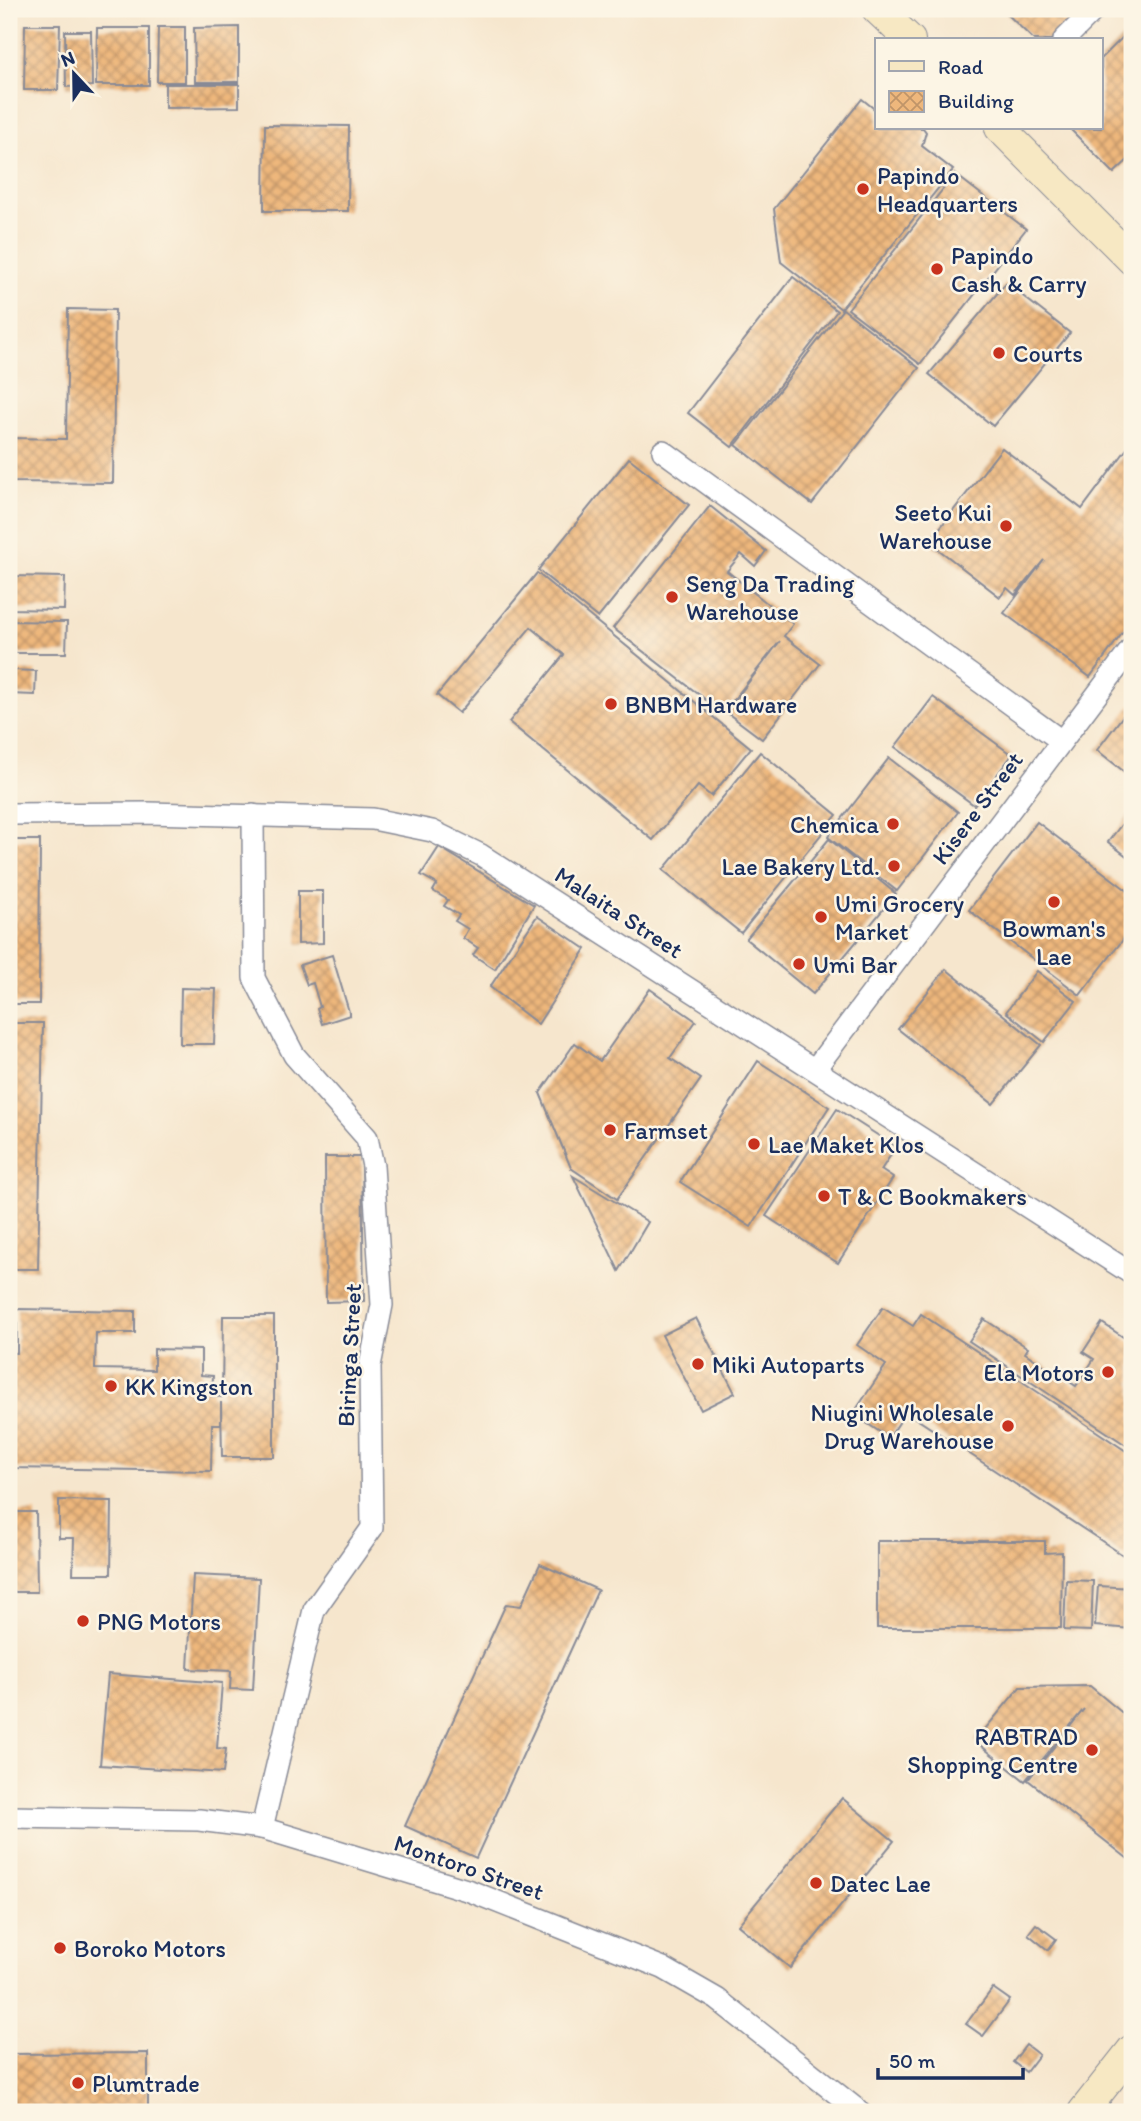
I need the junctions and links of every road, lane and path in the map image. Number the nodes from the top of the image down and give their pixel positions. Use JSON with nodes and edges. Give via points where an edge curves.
{"nodes":[{"id":1,"x":877,"y":9,"type":"edge"},
{"id":2,"x":1095,"y":9,"type":"edge"},
{"id":3,"x":908,"y":38,"type":"edge"},
{"id":4,"x":1066,"y":38,"type":"edge"},
{"id":5,"x":1002,"y":130,"type":"edge"},
{"id":6,"x":1132,"y":260,"type":"edge"},
{"id":7,"x":663,"y":451,"type":"dead end"},
{"id":8,"x":1132,"y":648,"type":"edge"},
{"id":9,"x":1060,"y":740,"type":"junction"},
{"id":10,"x":9,"y":814,"type":"edge"},
{"id":11,"x":253,"y":815,"type":"junction"},
{"id":12,"x":815,"y":1069,"type":"junction"},
{"id":13,"x":1132,"y":1274,"type":"edge"},
{"id":14,"x":9,"y":1817,"type":"edge"},
{"id":15,"x":262,"y":1828,"type":"junction"},
{"id":16,"x":1132,"y":2050,"type":"edge"},
{"id":17,"x":860,"y":2112,"type":"edge"},
{"id":18,"x":1083,"y":2112,"type":"edge"}],
"edges":[{"from":1,"to":3,"type":"street"},
{"from":2,"to":4,"type":"street"},
{"from":5,"to":6,"type":"street"},
{"from":7,"to":9,"type":"street"},
{"from":8,"to":9,"type":"street","name":"Kisere Street"},
{"from":9,"to":12,"type":"street","name":"Kisere Street"},
{"from":10,"to":11,"type":"street","name":"Malaita Street"},
{"from":11,"to":12,"type":"street","name":"Malaita Street","via":[[373,819],[432,831],[481,855]]},
{"from":11,"to":15,"type":"street","name":"Biringa Street","via":[[254,978],[294,1055],[367,1138],[382,1305],[370,1366],[372,1528],[314,1610]]},
{"from":12,"to":13,"type":"street","name":"Malaita Street"},
{"from":14,"to":15,"type":"street","name":"Montoro Street","via":[[200,1820]]},
{"from":15,"to":17,"type":"street","name":"Montoro Street","via":[[470,1891],[663,1968],[717,1999]]},
{"from":16,"to":18,"type":"street"}]}
